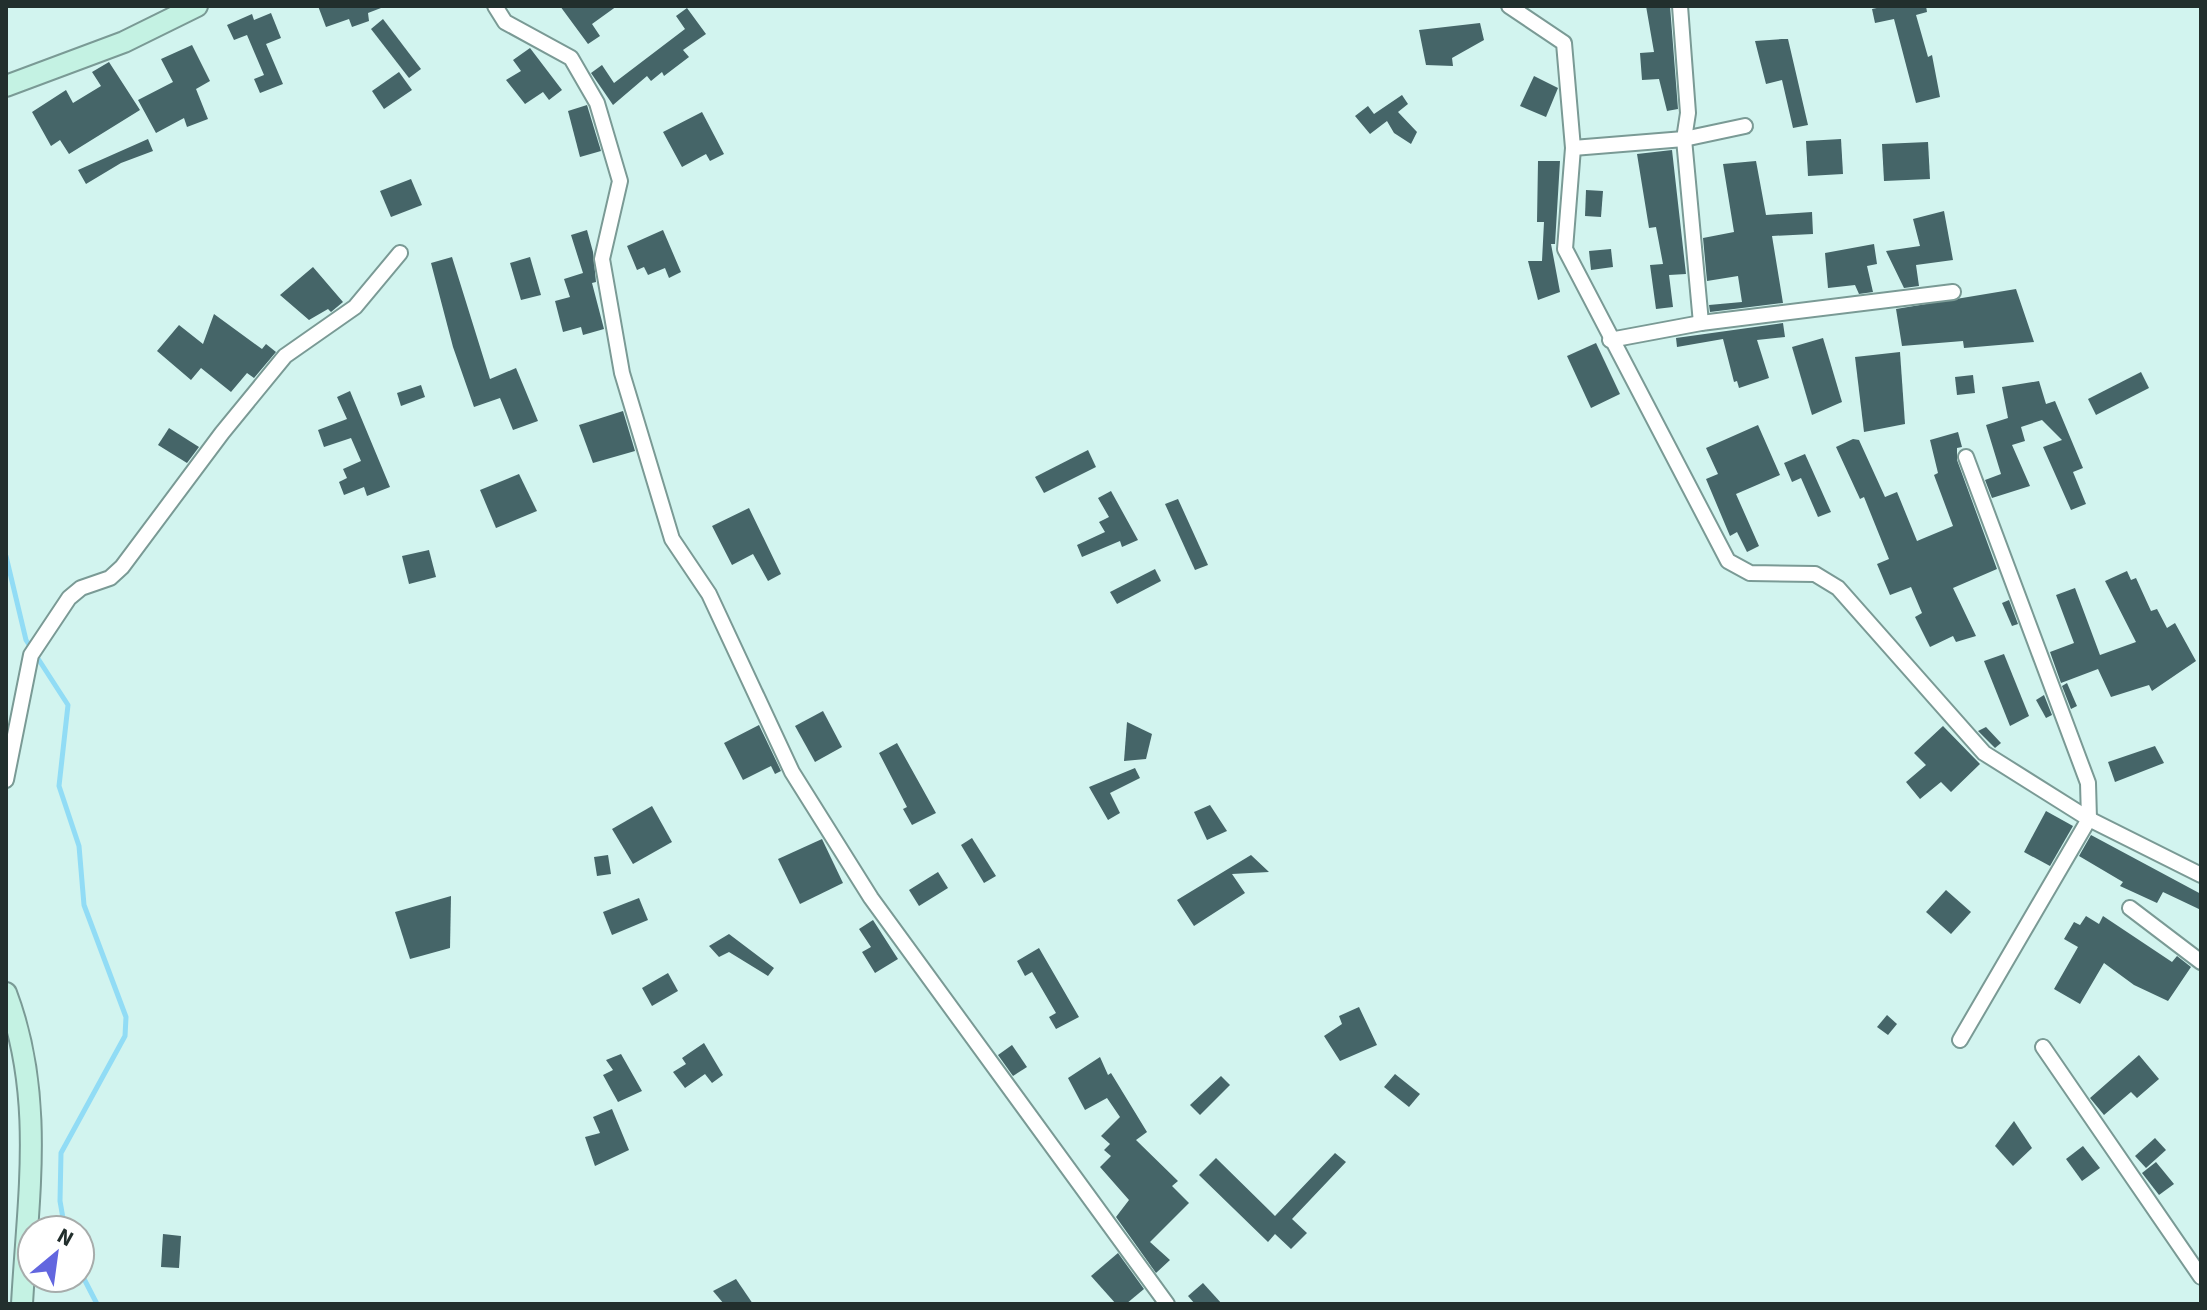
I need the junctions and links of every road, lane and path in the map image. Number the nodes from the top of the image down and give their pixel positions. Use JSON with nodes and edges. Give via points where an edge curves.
{"nodes":[{"id":1,"x":197,"y":6,"type":"edge"},
{"id":2,"x":495,"y":6,"type":"edge"},
{"id":3,"x":1509,"y":6,"type":"edge"},
{"id":4,"x":1680,"y":6,"type":"edge"},
{"id":5,"x":6,"y":86,"type":"edge"},
{"id":6,"x":1745,"y":126,"type":"dead end"},
{"id":7,"x":1684,"y":139,"type":"junction"},
{"id":8,"x":1573,"y":148,"type":"junction"},
{"id":9,"x":400,"y":253,"type":"dead end"},
{"id":10,"x":1953,"y":292,"type":"dead end"},
{"id":11,"x":1701,"y":323,"type":"junction"},
{"id":12,"x":1610,"y":340,"type":"junction"},
{"id":13,"x":1966,"y":457,"type":"dead end"},
{"id":14,"x":6,"y":780,"type":"edge"},
{"id":15,"x":2089,"y":819,"type":"junction"},
{"id":16,"x":2201,"y":875,"type":"edge"},
{"id":17,"x":2130,"y":908,"type":"dead end"},
{"id":18,"x":2201,"y":962,"type":"edge"},
{"id":19,"x":6,"y":993,"type":"edge"},
{"id":20,"x":1960,"y":1040,"type":"dead end"},
{"id":21,"x":2043,"y":1047,"type":"dead end"},
{"id":22,"x":2201,"y":1277,"type":"edge"},
{"id":23,"x":22,"y":1304,"type":"edge"},
{"id":24,"x":1167,"y":1304,"type":"edge"}],
"edges":[{"from":1,"to":5,"type":"main road","via":[[124,42]]},
{"from":2,"to":24,"type":"street","via":[[505,22],[571,58],[597,103],[620,181],[602,259],[622,373],[672,539],[709,594],[792,772],[871,898]]},
{"from":3,"to":8,"type":"street","via":[[1564,43]]},
{"from":4,"to":7,"type":"street","via":[[1688,113]]},
{"from":6,"to":7,"type":"street"},
{"from":7,"to":8,"type":"street"},
{"from":7,"to":11,"type":"street"},
{"from":8,"to":12,"type":"street","via":[[1565,249]]},
{"from":9,"to":14,"type":"street","via":[[355,307],[285,356],[122,567],[110,578],[81,588],[47,627],[31,655]]},
{"from":10,"to":11,"type":"street"},
{"from":11,"to":12,"type":"street"},
{"from":12,"to":15,"type":"street","via":[[1728,561],[1750,573],[1815,574],[1838,588],[1984,753]]},
{"from":13,"to":15,"type":"street","via":[[2088,783]]},
{"from":15,"to":16,"type":"street"},
{"from":15,"to":20,"type":"street"},
{"from":17,"to":18,"type":"street"},
{"from":19,"to":23,"type":"main road","via":[[31,1091]]},
{"from":21,"to":22,"type":"street"}]}
